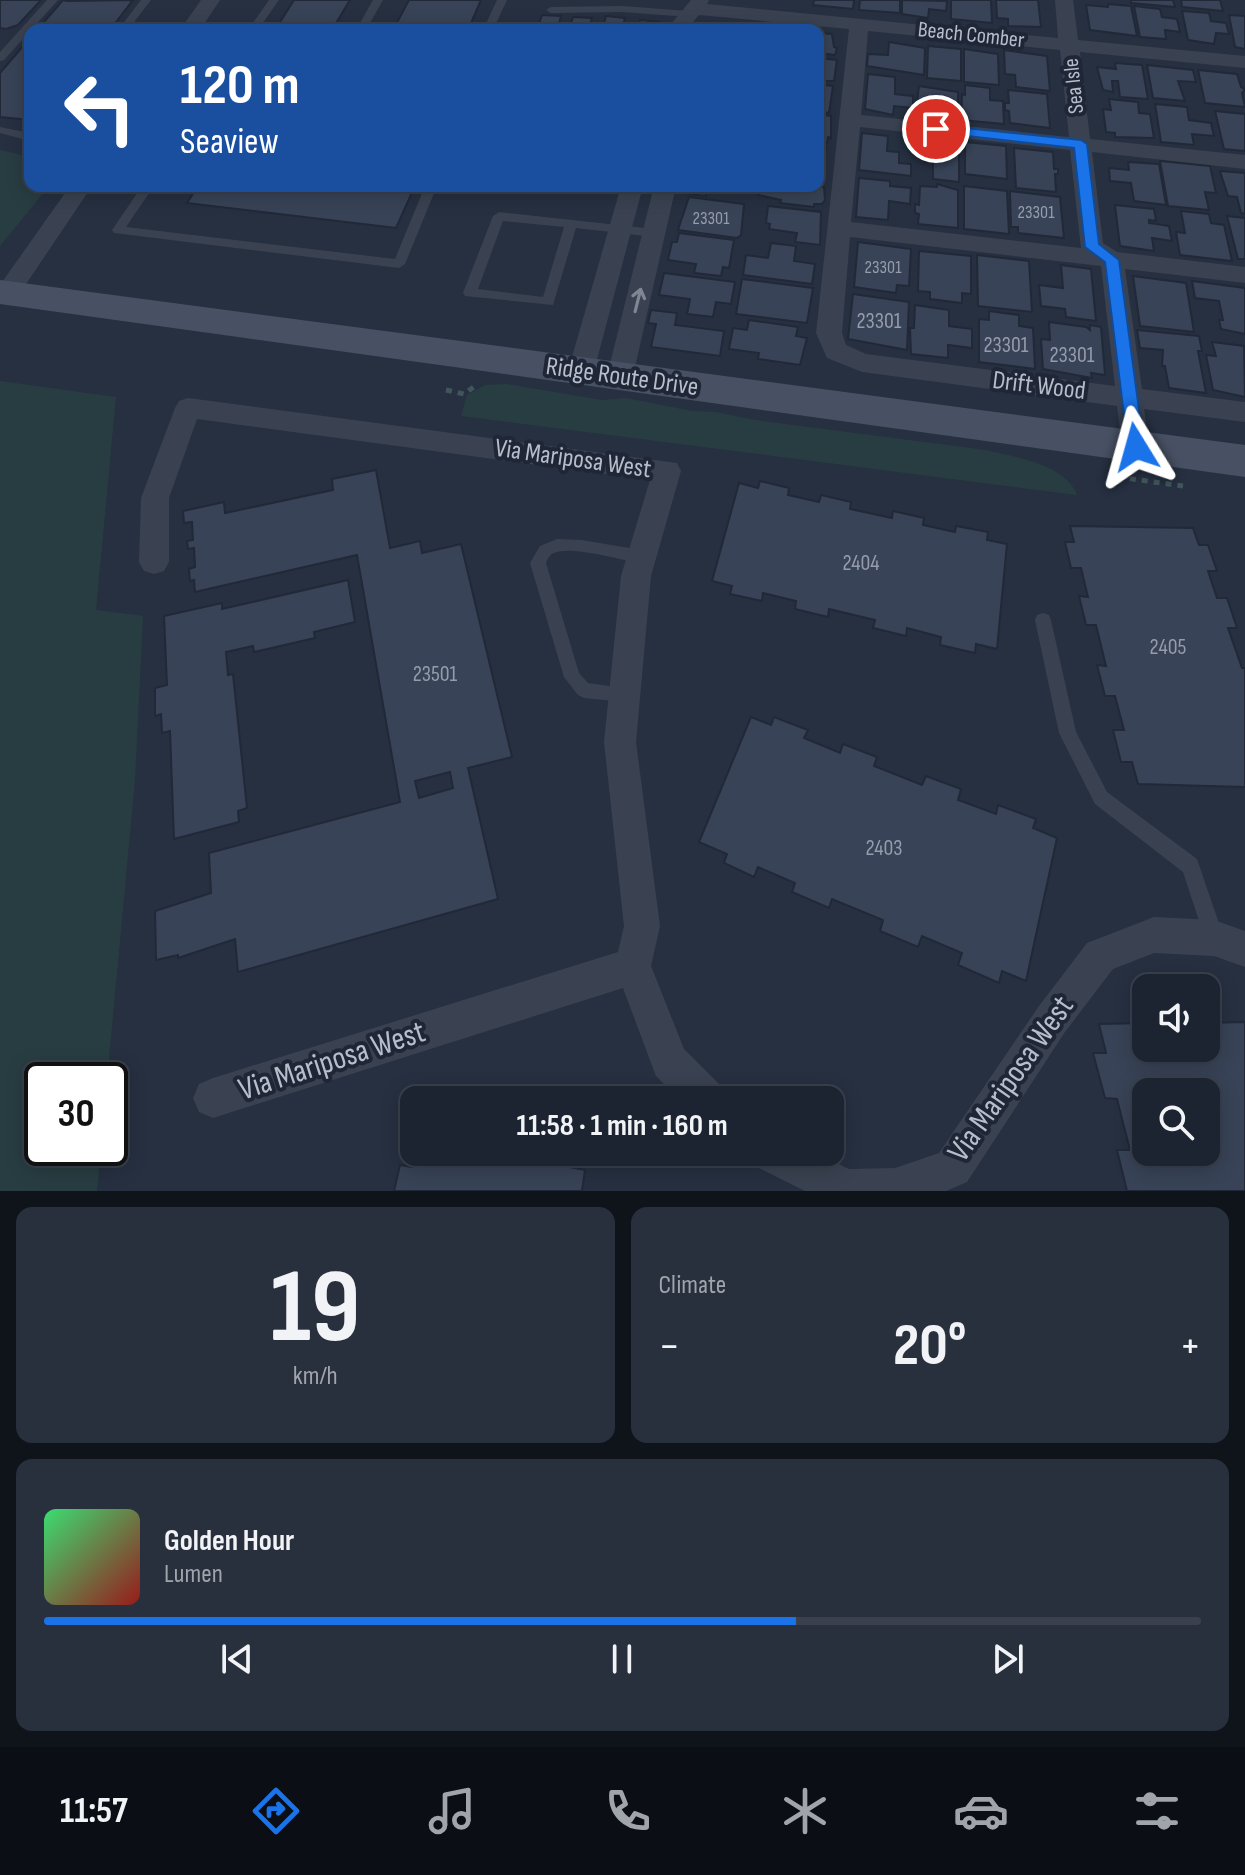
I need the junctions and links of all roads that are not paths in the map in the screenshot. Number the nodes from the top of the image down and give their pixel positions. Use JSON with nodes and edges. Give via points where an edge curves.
{"nodes":[{"id":1,"x":53,"y":0,"type":"edge"},
{"id":2,"x":146,"y":0,"type":"edge"},
{"id":3,"x":211,"y":0,"type":"edge"},
{"id":4,"x":274,"y":0,"type":"edge"},
{"id":5,"x":378,"y":0,"type":"edge"},
{"id":6,"x":502,"y":0,"type":"edge"},
{"id":7,"x":1064,"y":0,"type":"edge"},
{"id":8,"x":551,"y":10,"type":"dead end"},
{"id":9,"x":691,"y":13,"type":"edge"},
{"id":10,"x":31,"y":24,"type":"edge"},
{"id":11,"x":128,"y":24,"type":"edge"},
{"id":12,"x":194,"y":24,"type":"edge"},
{"id":13,"x":257,"y":24,"type":"edge"},
{"id":14,"x":364,"y":24,"type":"edge"},
{"id":15,"x":491,"y":24,"type":"edge"},
{"id":16,"x":859,"y":24,"type":"junction"},
{"id":17,"x":24,"y":31,"type":"edge"},
{"id":18,"x":0,"y":37,"type":"edge"},
{"id":19,"x":17,"y":39,"type":"junction"},
{"id":20,"x":1070,"y":45,"type":"junction"},
{"id":21,"x":0,"y":58,"type":"edge"},
{"id":22,"x":1245,"y":62,"type":"edge"},
{"id":23,"x":850,"y":120,"type":"junction"},
{"id":24,"x":0,"y":130,"type":"edge"},
{"id":25,"x":24,"y":136,"type":"edge"},
{"id":26,"x":1081,"y":144,"type":"junction"},
{"id":27,"x":1245,"y":162,"type":"edge"},
{"id":28,"x":77,"y":192,"type":"edge"},
{"id":29,"x":144,"y":192,"type":"edge"},
{"id":30,"x":429,"y":192,"type":"edge"},
{"id":31,"x":630,"y":192,"type":"edge"},
{"id":32,"x":664,"y":192,"type":"edge"},
{"id":33,"x":571,"y":224,"type":"junction"},
{"id":34,"x":840,"y":228,"type":"junction"},
{"id":35,"x":620,"y":229,"type":"junction"},
{"id":36,"x":654,"y":233,"type":"junction"},
{"id":37,"x":1112,"y":260,"type":"junction"},
{"id":38,"x":1245,"y":275,"type":"edge"},
{"id":39,"x":3,"y":293,"type":"edge"},
{"id":40,"x":581,"y":371,"type":"junction"},
{"id":41,"x":620,"y":376,"type":"junction"},
{"id":42,"x":1129,"y":397,"type":"junction"},
{"id":43,"x":1245,"y":412,"type":"edge"},
{"id":44,"x":1136,"y":447,"type":"junction"},
{"id":45,"x":1245,"y":461,"type":"edge"},
{"id":46,"x":642,"y":557,"type":"junction"},
{"id":47,"x":154,"y":562,"type":"dead end"},
{"id":48,"x":1043,"y":620,"type":"dead end"},
{"id":49,"x":625,"y":694,"type":"junction"},
{"id":50,"x":1230,"y":943,"type":"edge"},
{"id":51,"x":633,"y":966,"type":"junction"},
{"id":52,"x":693,"y":1086,"type":"edge"},
{"id":53,"x":213,"y":1098,"type":"dead end"},
{"id":54,"x":797,"y":1166,"type":"edge"},
{"id":55,"x":847,"y":1191,"type":"edge"}],
"edges":[{"from":1,"to":10,"type":"lane"},
{"from":2,"to":11,"type":"lane"},
{"from":3,"to":12,"type":"street"},
{"from":4,"to":13,"type":"lane"},
{"from":5,"to":14,"type":"lane"},
{"from":6,"to":15,"type":"lane"},
{"from":7,"to":20,"type":"street","name":"Sea Isle"},
{"from":8,"to":9,"type":"lane"},
{"from":9,"to":16,"type":"street","name":"Beach Comber"},
{"from":16,"to":20,"type":"street","name":"Beach Comber"},
{"from":16,"to":23,"type":"street"},
{"from":17,"to":19,"type":"lane"},
{"from":18,"to":19,"type":"lane"},
{"from":19,"to":21,"type":"lane"},
{"from":20,"to":22,"type":"street","name":"Beach Comber"},
{"from":20,"to":26,"type":"street","name":"Sea Isle"},
{"from":23,"to":26,"type":"street"},
{"from":23,"to":34,"type":"street"},
{"from":24,"to":25,"type":"lane"},
{"from":26,"to":27,"type":"street"},
{"from":26,"to":37,"type":"street","name":"Sea Isle","via":[[1092,247]]},
{"from":28,"to":39,"type":"street"},
{"from":29,"to":30,"type":"lane","via":[[118,230],[399,264]]},
{"from":31,"to":35,"type":"street"},
{"from":32,"to":36,"type":"street"},
{"from":33,"to":33,"type":"lane","via":[[499,216],[470,293],[548,302]]},
{"from":33,"to":35,"type":"lane"},
{"from":34,"to":37,"type":"street"},
{"from":34,"to":42,"type":"street","name":"Drift Wood","via":[[829,333],[836,351],[862,363]]},
{"from":35,"to":36,"type":"lane"},
{"from":35,"to":40,"type":"street"},
{"from":41,"to":36,"type":"street","one_way":true},
{"from":37,"to":38,"type":"street"},
{"from":37,"to":42,"type":"street","name":"Sea Isle"},
{"from":39,"to":40,"type":"main road","name":"Ridge Route Drive"},
{"from":40,"to":41,"type":"main road","name":"Ridge Route Drive"},
{"from":41,"to":44,"type":"main road","name":"Ridge Route Drive"},
{"from":42,"to":43,"type":"street","name":"Drift Wood"},
{"from":42,"to":44,"type":"street","name":"Sea Isle"},
{"from":44,"to":45,"type":"main road","name":"Ridge Route Drive"},
{"from":46,"to":47,"type":"street","name":"Via Mariposa West","via":[[667,471],[188,408],[155,498]]},
{"from":46,"to":49,"type":"street","name":"Via Mariposa West"},
{"from":46,"to":49,"type":"lane","via":[[551,546],[538,563],[572,677],[584,690]]},
{"from":48,"to":50,"type":"lane","via":[[1068,733],[1101,798],[1190,866]]},
{"from":49,"to":51,"type":"street","name":"Via Mariposa West","via":[[620,742],[642,926]]},
{"from":50,"to":55,"type":"street","name":"Via Mariposa West","via":[[1154,935],[1100,956],[953,1168],[895,1189]]},
{"from":51,"to":52,"type":"street","via":[[670,1062]]},
{"from":51,"to":53,"type":"street","name":"Via Mariposa West"},
{"from":54,"to":55,"type":"street","name":"Via Mariposa West"}]}
